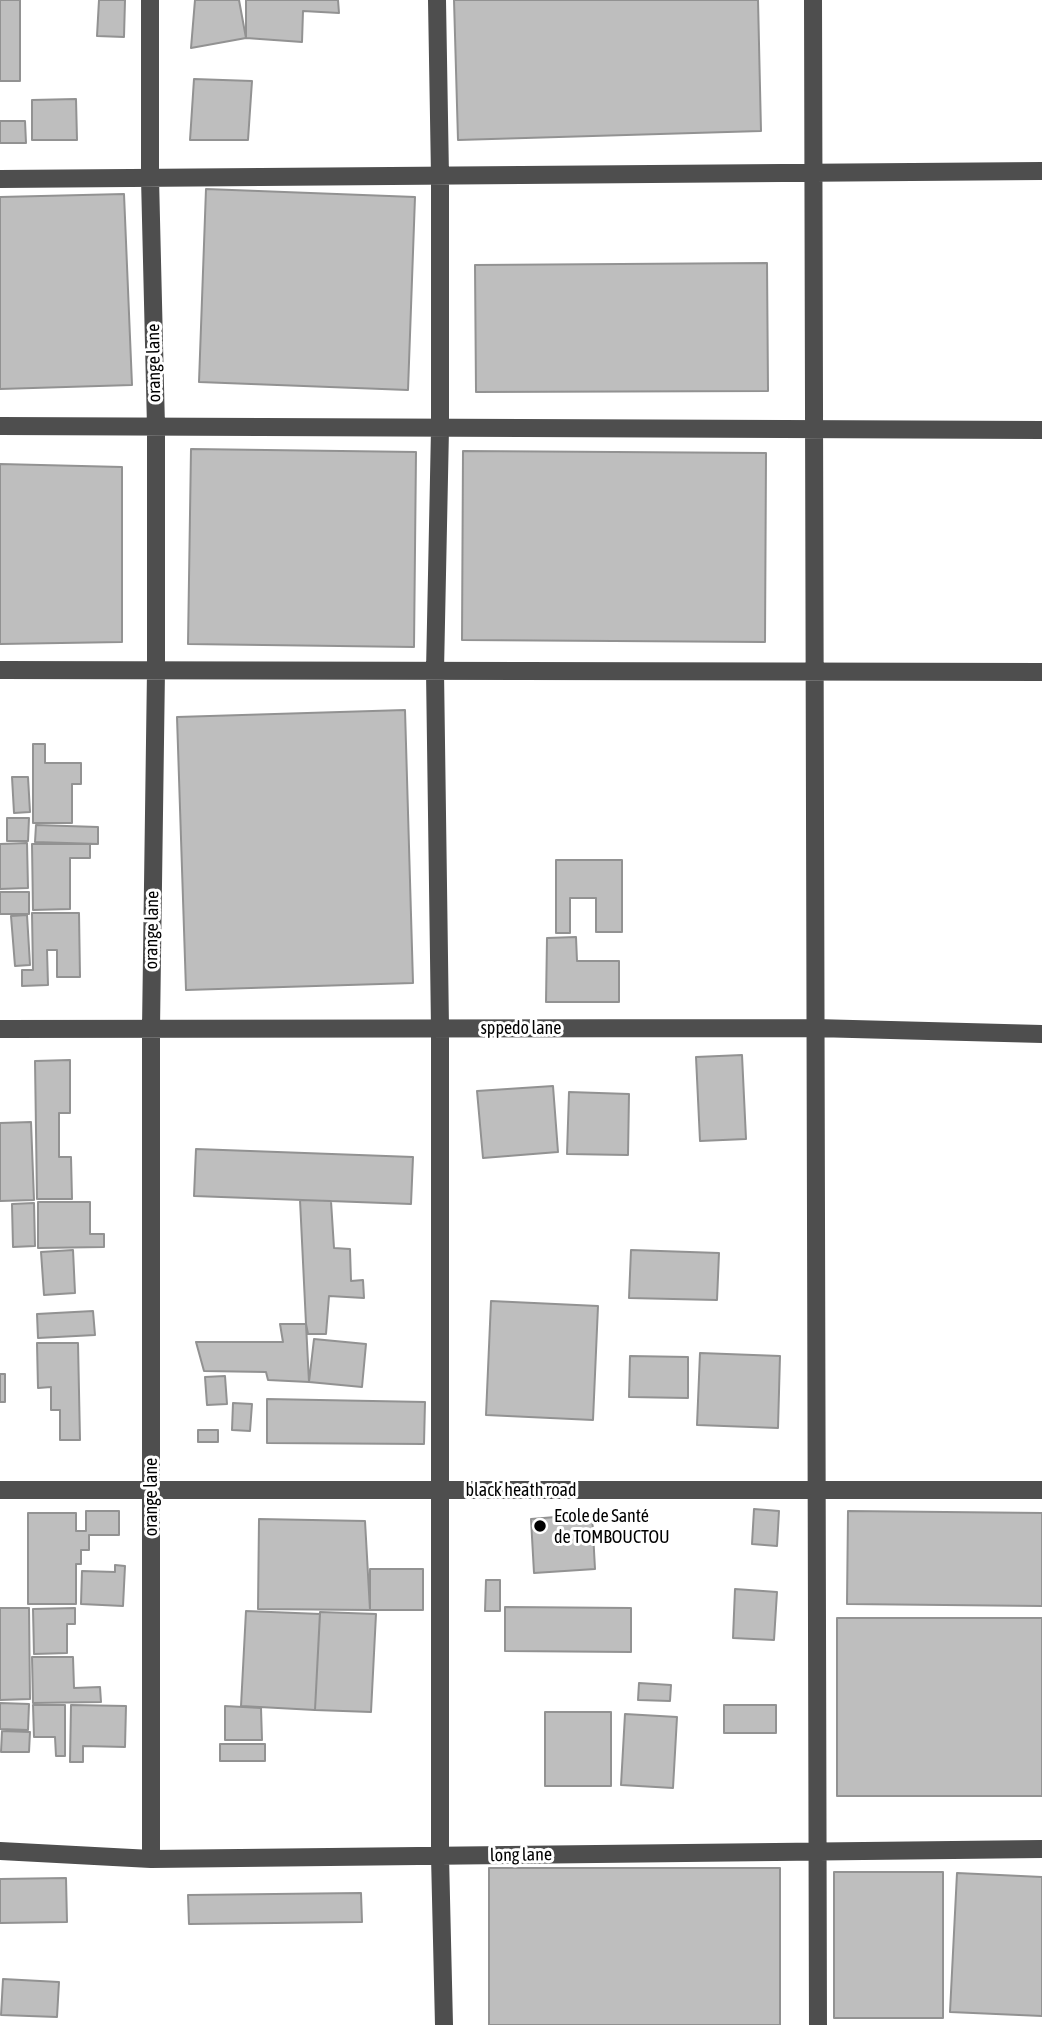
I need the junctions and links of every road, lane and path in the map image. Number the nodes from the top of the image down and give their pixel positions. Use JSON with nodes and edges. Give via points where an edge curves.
{"nodes":[{"id":1,"x":150,"y":0,"type":"edge"},
{"id":2,"x":437,"y":0,"type":"edge"},
{"id":3,"x":813,"y":0,"type":"edge"},
{"id":4,"x":1042,"y":171,"type":"edge"},
{"id":5,"x":813,"y":173,"type":"junction"},
{"id":6,"x":440,"y":176,"type":"junction"},
{"id":7,"x":150,"y":178,"type":"junction"},
{"id":8,"x":0,"y":179,"type":"edge"},
{"id":9,"x":0,"y":426,"type":"edge"},
{"id":10,"x":156,"y":427,"type":"junction"},
{"id":11,"x":440,"y":429,"type":"junction"},
{"id":12,"x":814,"y":430,"type":"junction"},
{"id":13,"x":1042,"y":430,"type":"edge"},
{"id":14,"x":0,"y":670,"type":"edge"},
{"id":15,"x":156,"y":670,"type":"junction"},
{"id":16,"x":435,"y":671,"type":"junction"},
{"id":17,"x":814,"y":671,"type":"junction"},
{"id":18,"x":1042,"y":672,"type":"edge"},
{"id":19,"x":150,"y":1028,"type":"junction"},
{"id":20,"x":440,"y":1028,"type":"junction"},
{"id":21,"x":815,"y":1028,"type":"junction"},
{"id":22,"x":0,"y":1029,"type":"edge"},
{"id":23,"x":1042,"y":1034,"type":"edge"},
{"id":24,"x":0,"y":1490,"type":"edge"},
{"id":25,"x":150,"y":1490,"type":"junction"},
{"id":26,"x":440,"y":1490,"type":"junction"},
{"id":27,"x":817,"y":1490,"type":"junction"},
{"id":28,"x":1042,"y":1490,"type":"edge"},
{"id":29,"x":1042,"y":1849,"type":"edge"},
{"id":30,"x":0,"y":1851,"type":"edge"},
{"id":31,"x":818,"y":1851,"type":"junction"},
{"id":32,"x":440,"y":1856,"type":"junction"},
{"id":33,"x":150,"y":1859,"type":"junction"},
{"id":34,"x":444,"y":2025,"type":"edge"},
{"id":35,"x":818,"y":2025,"type":"edge"}],
"edges":[{"from":1,"to":7,"type":"street","name":"orange lane"},
{"from":2,"to":6,"type":"street"},
{"from":3,"to":5,"type":"street"},
{"from":4,"to":5,"type":"street"},
{"from":5,"to":6,"type":"street"},
{"from":5,"to":12,"type":"street"},
{"from":6,"to":7,"type":"street"},
{"from":6,"to":11,"type":"street"},
{"from":7,"to":8,"type":"street"},
{"from":7,"to":10,"type":"street","name":"orange lane"},
{"from":9,"to":10,"type":"street"},
{"from":10,"to":11,"type":"street"},
{"from":10,"to":15,"type":"street","name":"orange lane"},
{"from":11,"to":12,"type":"street"},
{"from":11,"to":16,"type":"street"},
{"from":12,"to":13,"type":"street"},
{"from":12,"to":17,"type":"street"},
{"from":14,"to":15,"type":"street"},
{"from":15,"to":16,"type":"street"},
{"from":15,"to":19,"type":"street","name":"orange lane"},
{"from":16,"to":17,"type":"street"},
{"from":16,"to":20,"type":"street"},
{"from":17,"to":18,"type":"street"},
{"from":17,"to":21,"type":"street"},
{"from":19,"to":20,"type":"street","name":"sppedo lane"},
{"from":19,"to":22,"type":"street","name":"sppedo lane"},
{"from":19,"to":25,"type":"street","name":"orange lane"},
{"from":20,"to":21,"type":"street","name":"sppedo lane"},
{"from":20,"to":26,"type":"street"},
{"from":21,"to":23,"type":"street","name":"sppedo lane"},
{"from":21,"to":27,"type":"street"},
{"from":24,"to":25,"type":"street","name":"black heath road"},
{"from":25,"to":26,"type":"street","name":"black heath road"},
{"from":25,"to":33,"type":"street","name":"orange lane"},
{"from":26,"to":27,"type":"street","name":"black heath road"},
{"from":26,"to":32,"type":"street"},
{"from":27,"to":28,"type":"street","name":"black heath road"},
{"from":27,"to":31,"type":"street"},
{"from":29,"to":31,"type":"street","name":"long lane"},
{"from":30,"to":33,"type":"street","name":"long lane"},
{"from":31,"to":32,"type":"street","name":"long lane"},
{"from":31,"to":35,"type":"street"},
{"from":32,"to":33,"type":"street","name":"long lane"},
{"from":32,"to":34,"type":"street"}]}
